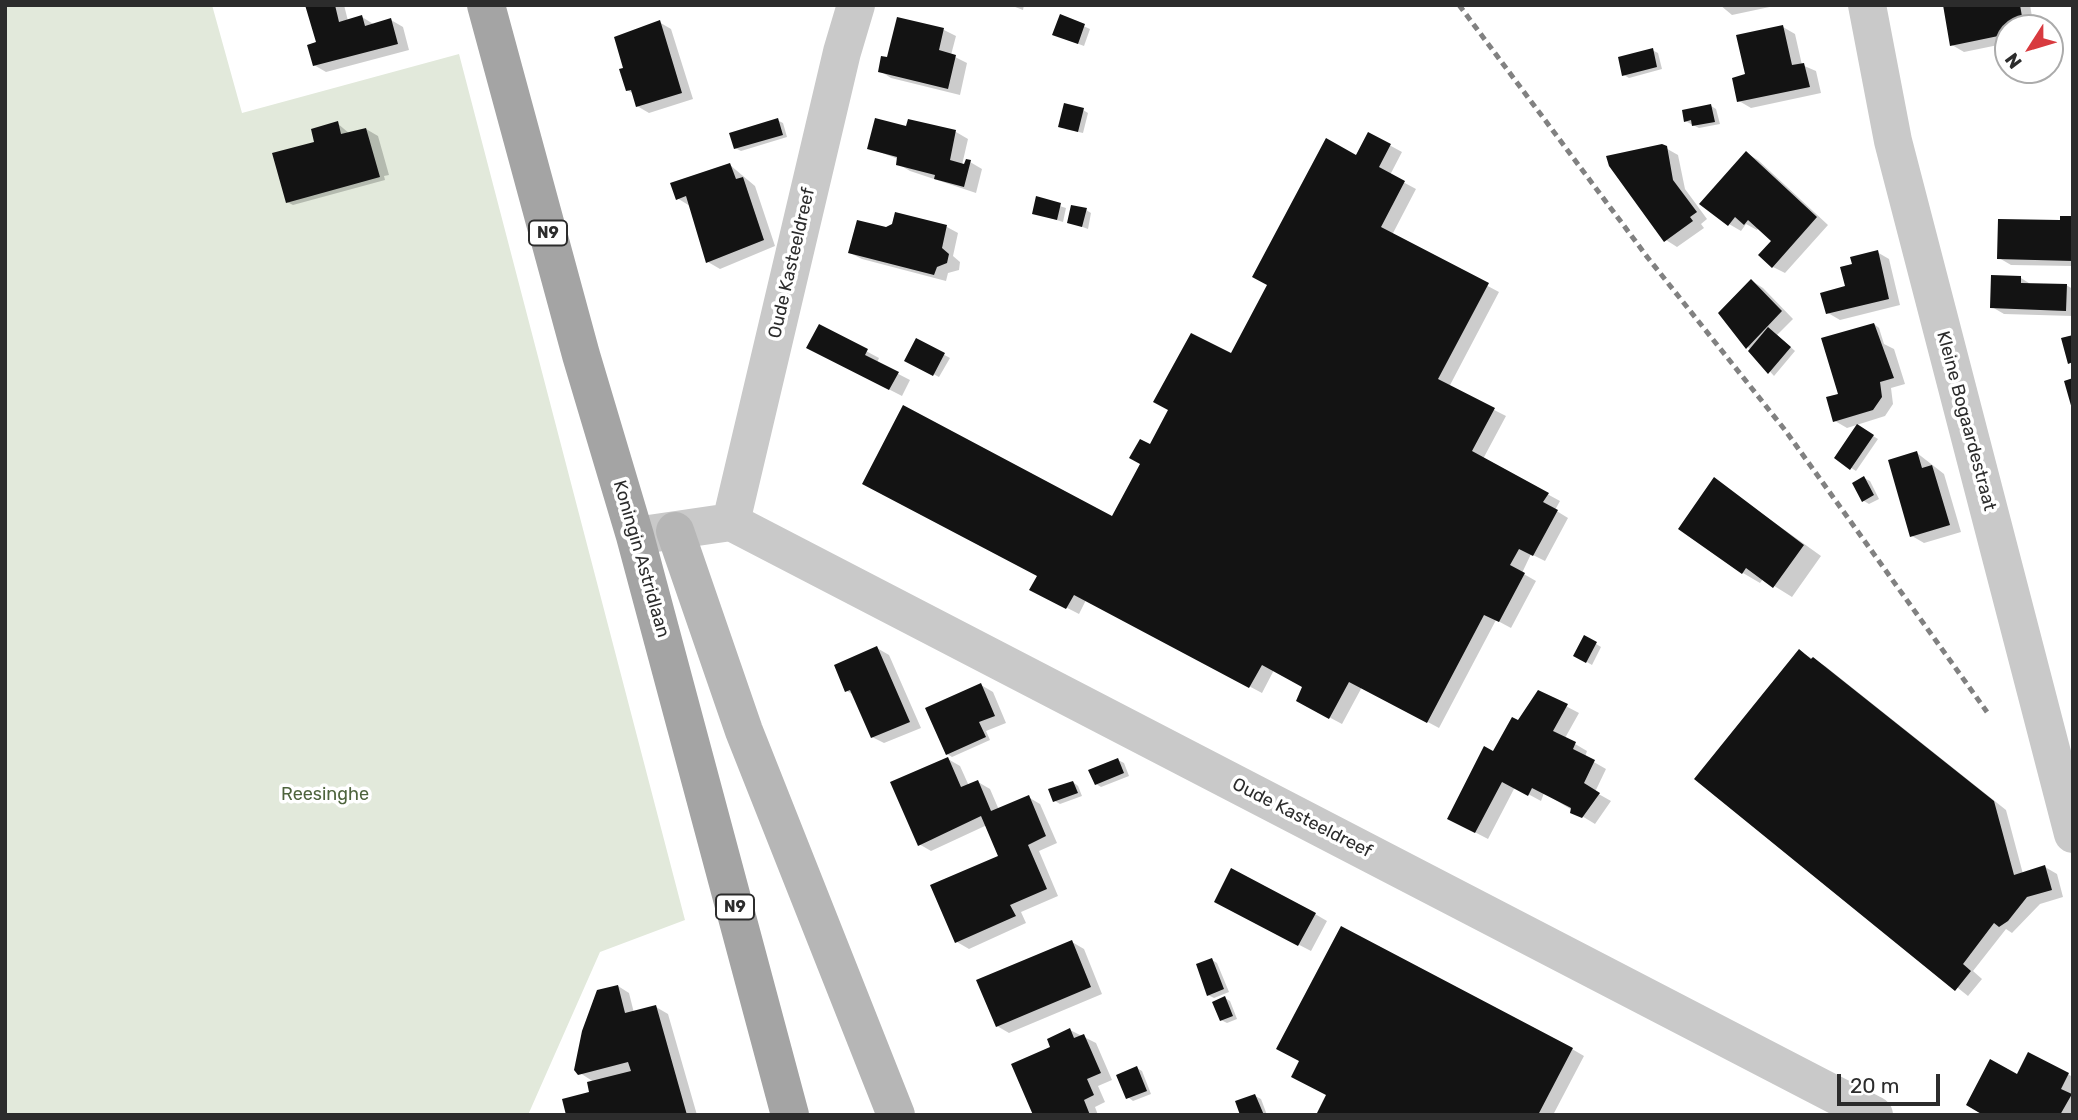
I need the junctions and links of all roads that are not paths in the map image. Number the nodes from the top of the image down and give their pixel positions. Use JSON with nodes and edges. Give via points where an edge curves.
{"nodes":[{"id":1,"x":486,"y":5,"type":"edge"},
{"id":2,"x":856,"y":5,"type":"edge"},
{"id":3,"x":1867,"y":5,"type":"edge"},
{"id":4,"x":731,"y":522,"type":"junction"},
{"id":5,"x":675,"y":531,"type":"junction"},
{"id":6,"x":635,"y":536,"type":"junction"},
{"id":7,"x":2073,"y":834,"type":"edge"},
{"id":8,"x":790,"y":1115,"type":"edge"},
{"id":9,"x":896,"y":1115,"type":"edge"},
{"id":10,"x":1874,"y":1115,"type":"edge"}],
"edges":[{"from":1,"to":6,"type":"main road","name":"Koningin Astridlaan","number":"N9"},
{"from":2,"to":4,"type":"street","name":"Oude Kasteeldreef"},
{"from":3,"to":7,"type":"street","name":"Kleine Bogaardestraat","via":[[1893,141]]},
{"from":4,"to":5,"type":"street"},
{"from":4,"to":10,"type":"street","name":"Oude Kasteeldreef"},
{"from":5,"to":6,"type":"street"},
{"from":5,"to":9,"type":"main road","via":[[744,731]]},
{"from":6,"to":8,"type":"main road","name":"Koningin Astridlaan","number":"N9"}]}
